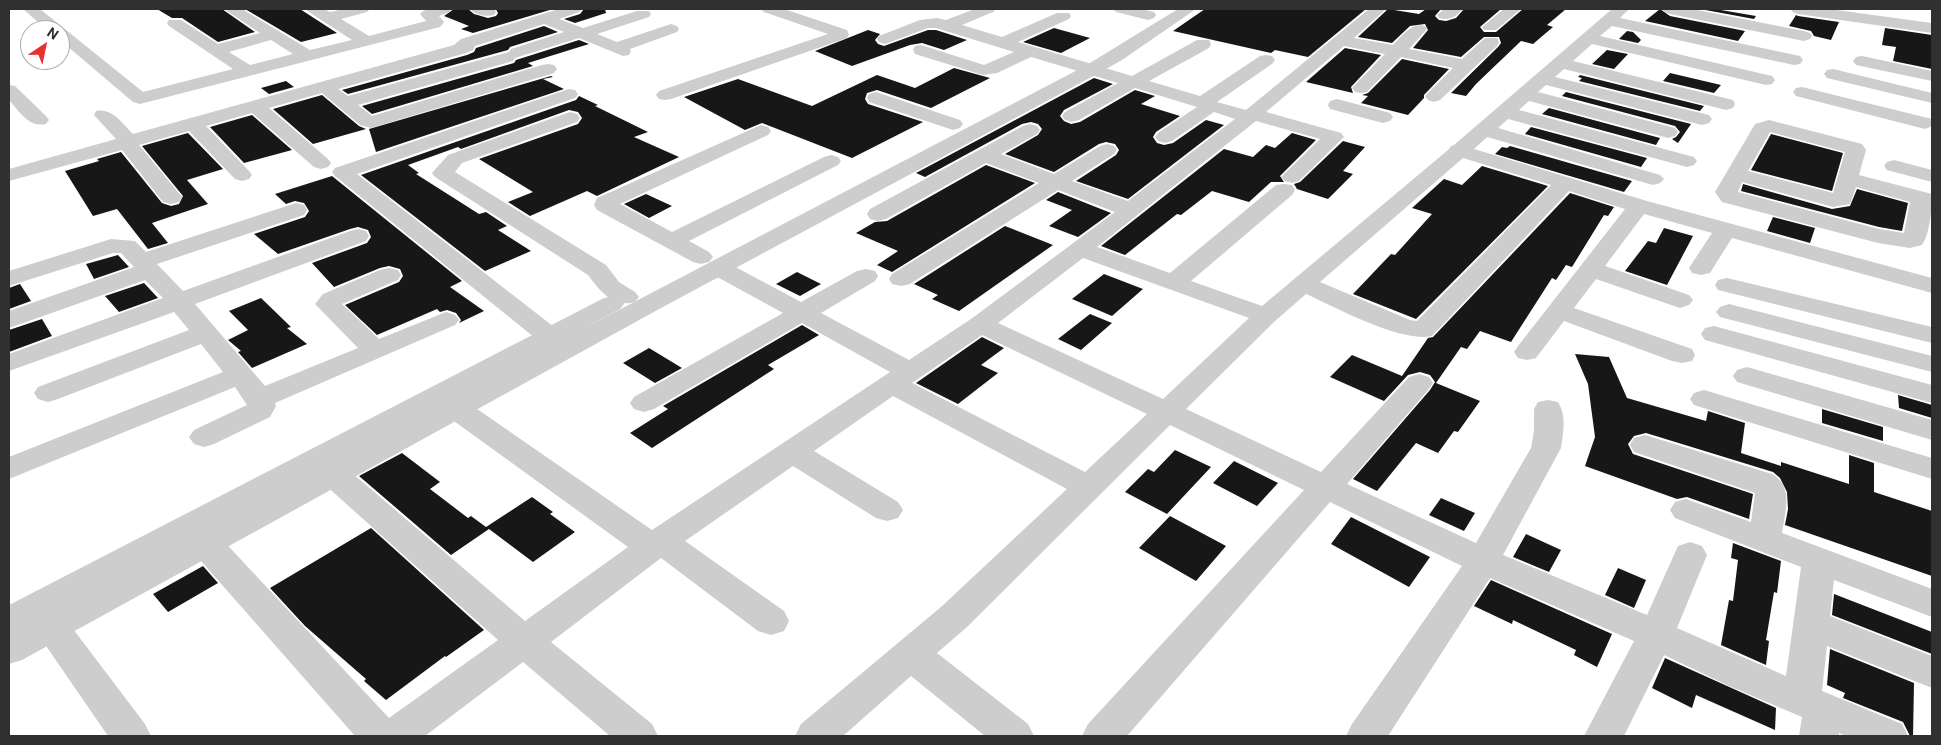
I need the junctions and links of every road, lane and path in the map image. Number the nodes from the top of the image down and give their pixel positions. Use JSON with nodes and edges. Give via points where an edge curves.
{"nodes":[{"id":1,"x":31,"y":9,"type":"edge"},
{"id":2,"x":232,"y":9,"type":"edge"},
{"id":3,"x":314,"y":9,"type":"edge"},
{"id":4,"x":362,"y":9,"type":"edge"},
{"id":5,"x":444,"y":9,"type":"edge"},
{"id":6,"x":574,"y":9,"type":"edge"},
{"id":7,"x":769,"y":9,"type":"edge"},
{"id":8,"x":988,"y":9,"type":"edge"},
{"id":9,"x":1121,"y":9,"type":"edge"},
{"id":10,"x":1188,"y":9,"type":"edge"},
{"id":11,"x":1378,"y":9,"type":"edge"},
{"id":12,"x":1513,"y":9,"type":"edge"},
{"id":13,"x":1670,"y":9,"type":"edge"},
{"id":14,"x":1729,"y":9,"type":"edge"},
{"id":15,"x":1798,"y":9,"type":"edge"},
{"id":16,"x":1876,"y":9,"type":"edge"},
{"id":17,"x":1818,"y":11,"type":"edge"},
{"id":18,"x":1154,"y":12,"type":"edge"},
{"id":19,"x":643,"y":14,"type":"dead end"},
{"id":20,"x":1063,"y":16,"type":"dead end"},
{"id":21,"x":1932,"y":16,"type":"edge"},
{"id":22,"x":329,"y":17,"type":"junction"},
{"id":23,"x":544,"y":18,"type":"junction"},
{"id":24,"x":45,"y":20,"type":"edge"},
{"id":25,"x":175,"y":23,"type":"dead end"},
{"id":26,"x":1132,"y":25,"type":"dead end"},
{"id":27,"x":946,"y":26,"type":"junction"},
{"id":28,"x":1602,"y":26,"type":"edge"},
{"id":29,"x":418,"y":28,"type":"junction"},
{"id":30,"x":1932,"y":28,"type":"edge"},
{"id":31,"x":671,"y":29,"type":"dead end"},
{"id":32,"x":1419,"y":29,"type":"dead end"},
{"id":33,"x":1830,"y":29,"type":"dead end"},
{"id":34,"x":581,"y":33,"type":"junction"},
{"id":35,"x":273,"y":35,"type":"junction"},
{"id":36,"x":885,"y":39,"type":"dead end"},
{"id":37,"x":70,"y":40,"type":"edge"},
{"id":38,"x":1341,"y":40,"type":"junction"},
{"id":39,"x":366,"y":41,"type":"junction"},
{"id":40,"x":1003,"y":43,"type":"junction"},
{"id":41,"x":1203,"y":44,"type":"dead end"},
{"id":42,"x":215,"y":50,"type":"junction"},
{"id":43,"x":457,"y":50,"type":"junction"},
{"id":44,"x":921,"y":50,"type":"dead end"},
{"id":45,"x":1029,"y":51,"type":"junction"},
{"id":46,"x":1398,"y":51,"type":"junction"},
{"id":47,"x":348,"y":53,"type":"dead end"},
{"id":48,"x":308,"y":56,"type":"junction"},
{"id":49,"x":1266,"y":60,"type":"dead end"},
{"id":50,"x":1083,"y":61,"type":"junction"},
{"id":51,"x":1560,"y":63,"type":"junction"},
{"id":52,"x":1466,"y":65,"type":"junction"},
{"id":53,"x":1932,"y":66,"type":"edge"},
{"id":54,"x":548,"y":69,"type":"dead end"},
{"id":55,"x":282,"y":70,"type":"dead end"},
{"id":56,"x":248,"y":72,"type":"junction"},
{"id":57,"x":380,"y":72,"type":"junction"},
{"id":58,"x":1763,"y":73,"type":"dead end"},
{"id":59,"x":1833,"y":74,"type":"dead end"},
{"id":60,"x":1932,"y":76,"type":"edge"},
{"id":61,"x":1543,"y":79,"type":"junction"},
{"id":62,"x":1132,"y":82,"type":"junction"},
{"id":63,"x":1361,"y":88,"type":"dead end"},
{"id":64,"x":1744,"y":88,"type":"dead end"},
{"id":65,"x":9,"y":90,"type":"edge"},
{"id":66,"x":318,"y":90,"type":"junction"},
{"id":67,"x":1802,"y":92,"type":"dead end"},
{"id":68,"x":569,"y":94,"type":"dead end"},
{"id":69,"x":1525,"y":94,"type":"junction"},
{"id":70,"x":665,"y":95,"type":"dead end"},
{"id":71,"x":1434,"y":96,"type":"dead end"},
{"id":72,"x":876,"y":98,"type":"dead end"},
{"id":73,"x":1932,"y":98,"type":"edge"},
{"id":74,"x":344,"y":103,"type":"junction"},
{"id":75,"x":1726,"y":104,"type":"dead end"},
{"id":76,"x":1207,"y":105,"type":"junction"},
{"id":77,"x":1336,"y":105,"type":"dead end"},
{"id":78,"x":256,"y":107,"type":"junction"},
{"id":79,"x":1355,"y":110,"type":"junction"},
{"id":80,"x":1505,"y":112,"type":"junction"},
{"id":81,"x":104,"y":115,"type":"dead end"},
{"id":82,"x":1072,"y":116,"type":"dead end"},
{"id":83,"x":1250,"y":116,"type":"junction"},
{"id":84,"x":1383,"y":117,"type":"dead end"},
{"id":85,"x":570,"y":118,"type":"dead end"},
{"id":86,"x":1702,"y":119,"type":"dead end"},
{"id":87,"x":39,"y":120,"type":"dead end"},
{"id":88,"x":1930,"y":120,"type":"edge"},
{"id":89,"x":193,"y":124,"type":"junction"},
{"id":90,"x":953,"y":124,"type":"junction"},
{"id":91,"x":1030,"y":130,"type":"dead end"},
{"id":92,"x":1483,"y":130,"type":"junction"},
{"id":93,"x":760,"y":132,"type":"dead end"},
{"id":94,"x":1668,"y":132,"type":"dead end"},
{"id":95,"x":1330,"y":135,"type":"junction"},
{"id":96,"x":1166,"y":137,"type":"dead end"},
{"id":97,"x":127,"y":142,"type":"junction"},
{"id":98,"x":1107,"y":150,"type":"dead end"},
{"id":99,"x":1458,"y":150,"type":"junction"},
{"id":100,"x":984,"y":155,"type":"junction"},
{"id":101,"x":1687,"y":160,"type":"dead end"},
{"id":102,"x":831,"y":162,"type":"dead end"},
{"id":103,"x":321,"y":163,"type":"dead end"},
{"id":104,"x":1894,"y":166,"type":"dead end"},
{"id":105,"x":1736,"y":174,"type":"junction"},
{"id":106,"x":9,"y":175,"type":"edge"},
{"id":107,"x":242,"y":175,"type":"dead end"},
{"id":108,"x":1932,"y":176,"type":"edge"},
{"id":109,"x":1847,"y":178,"type":"junction"},
{"id":110,"x":1653,"y":179,"type":"dead end"},
{"id":111,"x":1056,"y":182,"type":"junction"},
{"id":112,"x":1565,"y":184,"type":"junction"},
{"id":113,"x":171,"y":197,"type":"dead end"},
{"id":114,"x":1927,"y":200,"type":"edge"},
{"id":115,"x":1639,"y":206,"type":"junction"},
{"id":116,"x":296,"y":210,"type":"dead end"},
{"id":117,"x":1131,"y":210,"type":"junction"},
{"id":118,"x":1745,"y":211,"type":"dead end"},
{"id":119,"x":878,"y":214,"type":"dead end"},
{"id":120,"x":1729,"y":230,"type":"junction"},
{"id":121,"x":358,"y":236,"type":"dead end"},
{"id":122,"x":672,"y":241,"type":"junction"},
{"id":123,"x":1080,"y":249,"type":"junction"},
{"id":124,"x":710,"y":263,"type":"junction"},
{"id":125,"x":146,"y":266,"type":"junction"},
{"id":126,"x":1701,"y":268,"type":"dead end"},
{"id":127,"x":1591,"y":269,"type":"junction"},
{"id":128,"x":389,"y":275,"type":"dead end"},
{"id":129,"x":866,"y":276,"type":"dead end"},
{"id":130,"x":9,"y":279,"type":"edge"},
{"id":131,"x":901,"y":279,"type":"dead end"},
{"id":132,"x":1173,"y":283,"type":"junction"},
{"id":133,"x":1303,"y":284,"type":"junction"},
{"id":134,"x":1727,"y":284,"type":"dead end"},
{"id":135,"x":1932,"y":286,"type":"edge"},
{"id":136,"x":626,"y":297,"type":"junction"},
{"id":137,"x":1680,"y":300,"type":"dead end"},
{"id":138,"x":179,"y":301,"type":"junction"},
{"id":139,"x":1559,"y":311,"type":"junction"},
{"id":140,"x":798,"y":313,"type":"junction"},
{"id":141,"x":1266,"y":316,"type":"junction"},
{"id":142,"x":9,"y":320,"type":"edge"},
{"id":143,"x":446,"y":320,"type":"dead end"},
{"id":144,"x":980,"y":324,"type":"junction"},
{"id":145,"x":206,"y":333,"type":"junction"},
{"id":146,"x":1932,"y":335,"type":"edge"},
{"id":147,"x":549,"y":336,"type":"junction"},
{"id":148,"x":375,"y":350,"type":"junction"},
{"id":149,"x":1527,"y":352,"type":"dead end"},
{"id":150,"x":1682,"y":355,"type":"dead end"},
{"id":151,"x":9,"y":363,"type":"edge"},
{"id":152,"x":1932,"y":364,"type":"edge"},
{"id":153,"x":240,"y":375,"type":"junction"},
{"id":154,"x":1747,"y":376,"type":"dead end"},
{"id":155,"x":900,"y":378,"type":"junction"},
{"id":156,"x":1419,"y":382,"type":"dead end"},
{"id":157,"x":48,"y":393,"type":"dead end"},
{"id":158,"x":1932,"y":394,"type":"edge"},
{"id":159,"x":1704,"y":398,"type":"dead end"},
{"id":160,"x":260,"y":399,"type":"junction"},
{"id":161,"x":644,"y":403,"type":"dead end"},
{"id":162,"x":457,"y":409,"type":"junction"},
{"id":163,"x":1548,"y":409,"type":"dead end"},
{"id":164,"x":1166,"y":411,"type":"junction"},
{"id":165,"x":1932,"y":430,"type":"edge"},
{"id":166,"x":204,"y":437,"type":"dead end"},
{"id":167,"x":1644,"y":445,"type":"dead end"},
{"id":168,"x":792,"y":452,"type":"junction"},
{"id":169,"x":9,"y":469,"type":"edge"},
{"id":170,"x":1932,"y":469,"type":"edge"},
{"id":171,"x":334,"y":475,"type":"junction"},
{"id":172,"x":1088,"y":487,"type":"junction"},
{"id":173,"x":1326,"y":487,"type":"junction"},
{"id":174,"x":887,"y":510,"type":"dead end"},
{"id":175,"x":1686,"y":510,"type":"dead end"},
{"id":176,"x":1765,"y":540,"type":"junction"},
{"id":177,"x":206,"y":544,"type":"junction"},
{"id":178,"x":657,"y":544,"type":"junction"},
{"id":179,"x":1690,"y":555,"type":"dead end"},
{"id":180,"x":1819,"y":560,"type":"junction"},
{"id":181,"x":1483,"y":561,"type":"junction"},
{"id":182,"x":1932,"y":602,"type":"edge"},
{"id":183,"x":9,"y":621,"type":"edge"},
{"id":184,"x":771,"y":621,"type":"dead end"},
{"id":185,"x":1811,"y":624,"type":"junction"},
{"id":186,"x":51,"y":627,"type":"junction"},
{"id":187,"x":1656,"y":636,"type":"junction"},
{"id":188,"x":524,"y":641,"type":"junction"},
{"id":189,"x":9,"y":649,"type":"edge"},
{"id":190,"x":910,"y":654,"type":"junction"},
{"id":191,"x":1932,"y":672,"type":"edge"},
{"id":192,"x":1814,"y":715,"type":"edge"},
{"id":193,"x":131,"y":736,"type":"edge"},
{"id":194,"x":380,"y":736,"type":"edge"},
{"id":195,"x":395,"y":736,"type":"edge"},
{"id":196,"x":638,"y":736,"type":"edge"},
{"id":197,"x":815,"y":736,"type":"edge"},
{"id":198,"x":1014,"y":736,"type":"edge"},
{"id":199,"x":1102,"y":736,"type":"edge"},
{"id":200,"x":1366,"y":736,"type":"edge"},
{"id":201,"x":1604,"y":736,"type":"edge"},
{"id":202,"x":1888,"y":736,"type":"edge"}],
"edges":[{"from":1,"to":24,"type":"street"},
{"from":2,"to":35,"type":"street"},
{"from":3,"to":22,"type":"street"},
{"from":4,"to":22,"type":"street"},
{"from":5,"to":29,"type":"street","via":[[428,14],[436,22],[434,24]]},
{"from":6,"to":23,"type":"street"},
{"from":7,"to":70,"type":"street","via":[[841,35]]},
{"from":8,"to":27,"type":"street"},
{"from":9,"to":18,"type":"street"},
{"from":10,"to":50,"type":"street","via":[[1116,56]]},
{"from":11,"to":38,"type":"street"},
{"from":12,"to":52,"type":"street"},
{"from":13,"to":28,"type":"street","via":[[1799,48]]},
{"from":14,"to":33,"type":"street"},
{"from":15,"to":17,"type":"street"},
{"from":16,"to":21,"type":"street"},
{"from":17,"to":30,"type":"street"},
{"from":18,"to":26,"type":"street"},
{"from":19,"to":34,"type":"street"},
{"from":20,"to":40,"type":"street"},
{"from":22,"to":39,"type":"street"},
{"from":23,"to":34,"type":"street"},
{"from":23,"to":43,"type":"street","via":[[467,43]]},
{"from":25,"to":42,"type":"street"},
{"from":27,"to":36,"type":"street","via":[[926,23]]},
{"from":27,"to":40,"type":"street"},
{"from":28,"to":51,"type":"street"},
{"from":28,"to":58,"type":"street"},
{"from":28,"to":64,"type":"street"},
{"from":29,"to":39,"type":"street"},
{"from":29,"to":43,"type":"street"},
{"from":31,"to":34,"type":"street","via":[[620,50]]},
{"from":32,"to":46,"type":"street"},
{"from":34,"to":74,"type":"street"},
{"from":35,"to":42,"type":"street"},
{"from":35,"to":48,"type":"street"},
{"from":37,"to":56,"type":"street","via":[[140,98]]},
{"from":38,"to":46,"type":"street"},
{"from":38,"to":83,"type":"street"},
{"from":39,"to":48,"type":"street"},
{"from":40,"to":45,"type":"street"},
{"from":41,"to":62,"type":"street"},
{"from":42,"to":56,"type":"street"},
{"from":43,"to":57,"type":"street"},
{"from":44,"to":45,"type":"street","via":[[983,70]]},
{"from":45,"to":50,"type":"street"},
{"from":46,"to":52,"type":"street"},
{"from":46,"to":63,"type":"street"},
{"from":47,"to":57,"type":"street"},
{"from":48,"to":56,"type":"street"},
{"from":49,"to":76,"type":"street"},
{"from":50,"to":62,"type":"street"},
{"from":50,"to":90,"type":"street"},
{"from":50,"to":124,"type":"street"},
{"from":51,"to":61,"type":"street"},
{"from":51,"to":75,"type":"street"},
{"from":52,"to":71,"type":"street"},
{"from":53,"to":60,"type":"street","via":[[1864,57]]},
{"from":54,"to":74,"type":"street","via":[[371,122]]},
{"from":55,"to":66,"type":"street"},
{"from":57,"to":66,"type":"street"},
{"from":59,"to":73,"type":"street"},
{"from":61,"to":69,"type":"street"},
{"from":61,"to":86,"type":"street"},
{"from":62,"to":76,"type":"street"},
{"from":62,"to":82,"type":"street"},
{"from":65,"to":87,"type":"street"},
{"from":66,"to":74,"type":"street"},
{"from":66,"to":78,"type":"street"},
{"from":67,"to":88,"type":"street"},
{"from":68,"to":147,"type":"street","via":[[342,172]]},
{"from":69,"to":80,"type":"street"},
{"from":69,"to":94,"type":"street"},
{"from":72,"to":90,"type":"street"},
{"from":76,"to":83,"type":"street"},
{"from":76,"to":96,"type":"street"},
{"from":77,"to":79,"type":"street"},
{"from":78,"to":89,"type":"street","via":[[218,99]]},
{"from":78,"to":103,"type":"street"},
{"from":79,"to":84,"type":"street"},
{"from":79,"to":95,"type":"street"},
{"from":80,"to":92,"type":"street"},
{"from":80,"to":101,"type":"street"},
{"from":81,"to":97,"type":"street"},
{"from":83,"to":95,"type":"street"},
{"from":83,"to":117,"type":"street"},
{"from":85,"to":136,"type":"street","via":[[455,159],[442,173],[597,270],[610,288]]},
{"from":89,"to":97,"type":"street"},
{"from":89,"to":107,"type":"street"},
{"from":90,"to":124,"type":"street"},
{"from":91,"to":100,"type":"street"},
{"from":92,"to":99,"type":"street"},
{"from":92,"to":110,"type":"street"},
{"from":93,"to":122,"type":"street","via":[[605,203]]},
{"from":95,"to":132,"type":"street","via":[[1335,138],[1288,184]]},
{"from":97,"to":106,"type":"street"},
{"from":97,"to":113,"type":"street"},
{"from":98,"to":111,"type":"street"},
{"from":99,"to":112,"type":"street"},
{"from":99,"to":133,"type":"street"},
{"from":100,"to":111,"type":"street"},
{"from":100,"to":119,"type":"street"},
{"from":102,"to":122,"type":"street"},
{"from":104,"to":108,"type":"street"},
{"from":105,"to":109,"type":"street","via":[[1838,201],[1842,199]]},
{"from":105,"to":109,"type":"street","via":[[1762,128],[1769,126],[1854,148]]},
{"from":105,"to":114,"type":"street","via":[[1726,192],[1730,196],[1902,241],[1914,240]]},
{"from":109,"to":114,"type":"street"},
{"from":111,"to":117,"type":"street"},
{"from":111,"to":131,"type":"street"},
{"from":112,"to":115,"type":"street"},
{"from":112,"to":133,"type":"street","via":[[1423,330],[1404,327]]},
{"from":115,"to":120,"type":"street"},
{"from":115,"to":127,"type":"street"},
{"from":116,"to":125,"type":"street"},
{"from":117,"to":123,"type":"street"},
{"from":118,"to":120,"type":"street"},
{"from":120,"to":126,"type":"street"},
{"from":120,"to":135,"type":"street"},
{"from":121,"to":138,"type":"street"},
{"from":122,"to":124,"type":"street"},
{"from":123,"to":132,"type":"street"},
{"from":123,"to":144,"type":"street"},
{"from":124,"to":136,"type":"street"},
{"from":124,"to":140,"type":"street"},
{"from":124,"to":162,"type":"street"},
{"from":125,"to":130,"type":"street","via":[[127,246],[111,246]]},
{"from":125,"to":138,"type":"street"},
{"from":125,"to":142,"type":"street"},
{"from":127,"to":137,"type":"street"},
{"from":127,"to":139,"type":"street"},
{"from":128,"to":148,"type":"street","via":[[332,299],[328,304]]},
{"from":129,"to":140,"type":"street"},
{"from":132,"to":141,"type":"street"},
{"from":133,"to":141,"type":"street"},
{"from":134,"to":146,"type":"street"},
{"from":136,"to":147,"type":"street"},
{"from":138,"to":145,"type":"street"},
{"from":138,"to":151,"type":"street"},
{"from":139,"to":149,"type":"street"},
{"from":139,"to":150,"type":"street"},
{"from":140,"to":155,"type":"street"},
{"from":140,"to":161,"type":"street"},
{"from":141,"to":164,"type":"street"},
{"from":143,"to":148,"type":"street"},
{"from":144,"to":155,"type":"street"},
{"from":144,"to":164,"type":"street"},
{"from":145,"to":153,"type":"street"},
{"from":145,"to":157,"type":"street"},
{"from":147,"to":183,"type":"street"},
{"from":148,"to":160,"type":"street"},
{"from":152,"to":158,"type":"street","via":[[1721,323]]},
{"from":153,"to":160,"type":"street"},
{"from":153,"to":169,"type":"street"},
{"from":154,"to":165,"type":"street"},
{"from":155,"to":168,"type":"street"},
{"from":155,"to":172,"type":"street"},
{"from":156,"to":173,"type":"street"},
{"from":159,"to":170,"type":"street"},
{"from":160,"to":166,"type":"street","via":[[260,410]]},
{"from":162,"to":171,"type":"street"},
{"from":162,"to":178,"type":"street"},
{"from":163,"to":181,"type":"street","via":[[1546,448]]},
{"from":164,"to":172,"type":"street"},
{"from":164,"to":173,"type":"street"},
{"from":167,"to":176,"type":"street","via":[[1768,486],[1771,493]]},
{"from":168,"to":174,"type":"street"},
{"from":168,"to":178,"type":"street"},
{"from":171,"to":177,"type":"street"},
{"from":171,"to":188,"type":"street"},
{"from":172,"to":190,"type":"street","via":[[954,617]]},
{"from":173,"to":181,"type":"street"},
{"from":173,"to":199,"type":"street"},
{"from":175,"to":176,"type":"street"},
{"from":176,"to":180,"type":"street"},
{"from":177,"to":186,"type":"street"},
{"from":177,"to":194,"type":"street"},
{"from":178,"to":184,"type":"street"},
{"from":178,"to":188,"type":"street"},
{"from":179,"to":187,"type":"street"},
{"from":180,"to":182,"type":"street"},
{"from":180,"to":185,"type":"street"},
{"from":181,"to":187,"type":"street"},
{"from":181,"to":200,"type":"street"},
{"from":185,"to":191,"type":"street"},
{"from":185,"to":192,"type":"street"},
{"from":186,"to":189,"type":"street"},
{"from":186,"to":193,"type":"street"},
{"from":187,"to":192,"type":"street"},
{"from":187,"to":201,"type":"street"},
{"from":188,"to":195,"type":"street"},
{"from":188,"to":196,"type":"street"},
{"from":190,"to":197,"type":"street"},
{"from":190,"to":198,"type":"street"},
{"from":192,"to":202,"type":"street"}]}
